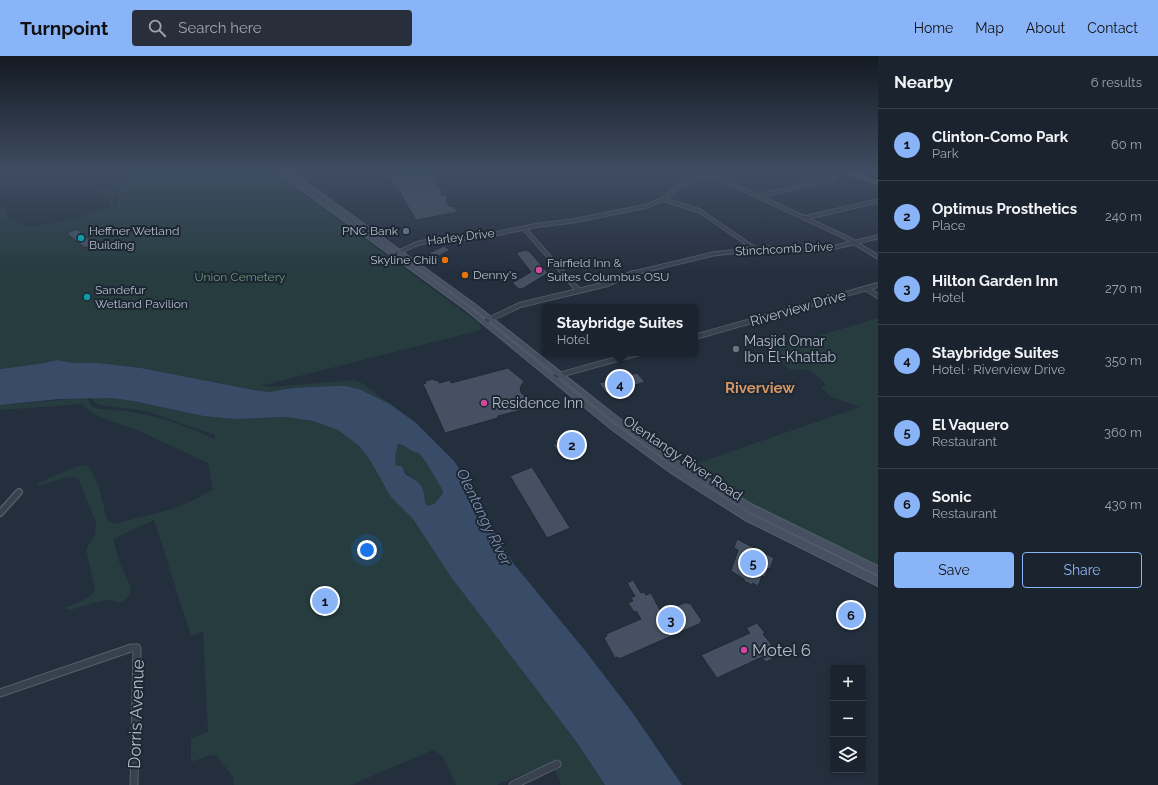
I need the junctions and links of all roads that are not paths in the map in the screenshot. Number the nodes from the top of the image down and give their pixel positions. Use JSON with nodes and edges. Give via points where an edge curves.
{"nodes":[{"id":1,"x":328,"y":206,"type":"edge"},
{"id":2,"x":335,"y":206,"type":"edge"},
{"id":3,"x":643,"y":206,"type":"edge"},
{"id":4,"x":686,"y":206,"type":"edge"},
{"id":5,"x":778,"y":206,"type":"edge"},
{"id":6,"x":856,"y":206,"type":"edge"},
{"id":7,"x":804,"y":218,"type":"junction"},
{"id":8,"x":524,"y":228,"type":"junction"},
{"id":9,"x":878,"y":237,"type":"edge"},
{"id":10,"x":855,"y":243,"type":"junction"},
{"id":11,"x":756,"y":249,"type":"junction"},
{"id":12,"x":396,"y":253,"type":"junction"},
{"id":13,"x":878,"y":257,"type":"edge"},
{"id":14,"x":878,"y":285,"type":"edge"},
{"id":15,"x":867,"y":288,"type":"junction"},
{"id":16,"x":578,"y":290,"type":"junction"},
{"id":17,"x":878,"y":296,"type":"edge"},
{"id":18,"x":487,"y":320,"type":"junction"},
{"id":19,"x":698,"y":336,"type":"edge"},
{"id":20,"x":628,"y":356,"type":"edge"},
{"id":21,"x":556,"y":376,"type":"junction"},
{"id":22,"x":19,"y":492,"type":"dead end"},
{"id":23,"x":0,"y":513,"type":"edge"},
{"id":24,"x":878,"y":571,"type":"edge"},
{"id":25,"x":878,"y":582,"type":"edge"},
{"id":26,"x":0,"y":693,"type":"edge"},
{"id":27,"x":557,"y":764,"type":"dead end"},
{"id":28,"x":134,"y":785,"type":"edge"},
{"id":29,"x":513,"y":785,"type":"edge"}],
"edges":[{"from":1,"to":12,"type":"main road","name":"Olentangy River Road"},
{"from":2,"to":12,"type":"main road","name":"Olentangy River Road"},
{"from":3,"to":8,"type":"street","name":"Harley Drive","via":[[573,221]]},
{"from":4,"to":11,"type":"street","via":[[700,210]]},
{"from":5,"to":7,"type":"street"},
{"from":6,"to":7,"type":"street"},
{"from":7,"to":10,"type":"street"},
{"from":8,"to":12,"type":"street","name":"Harley Drive","via":[[475,238],[432,240]]},
{"from":8,"to":16,"type":"street"},
{"from":9,"to":10,"type":"street","name":"Stinchcomb Drive"},
{"from":10,"to":11,"type":"street","name":"Stinchcomb Drive","via":[[823,250]]},
{"from":10,"to":13,"type":"street"},
{"from":11,"to":16,"type":"street","name":"Stinchcomb Drive","via":[[713,254],[635,272],[607,284]]},
{"from":12,"to":18,"type":"main road","name":"Olentangy River Road"},
{"from":14,"to":15,"type":"street","name":"Riverview Drive"},
{"from":15,"to":17,"type":"street"},
{"from":15,"to":19,"type":"street","name":"Riverview Drive"},
{"from":16,"to":18,"type":"street","name":"Stinchcomb Drive","via":[[520,305]]},
{"from":18,"to":21,"type":"main road","name":"Olentangy River Road"},
{"from":20,"to":21,"type":"street"},
{"from":21,"to":24,"type":"main road","name":"Olentangy River Road","via":[[699,478],[752,509]]},
{"from":21,"to":25,"type":"main road","name":"Olentangy River Road","via":[[641,448],[694,484],[748,517]]},
{"from":22,"to":23,"type":"street"},
{"from":26,"to":28,"type":"street","name":"Dorris Avenue","via":[[137,648]]},
{"from":27,"to":29,"type":"street"}]}
